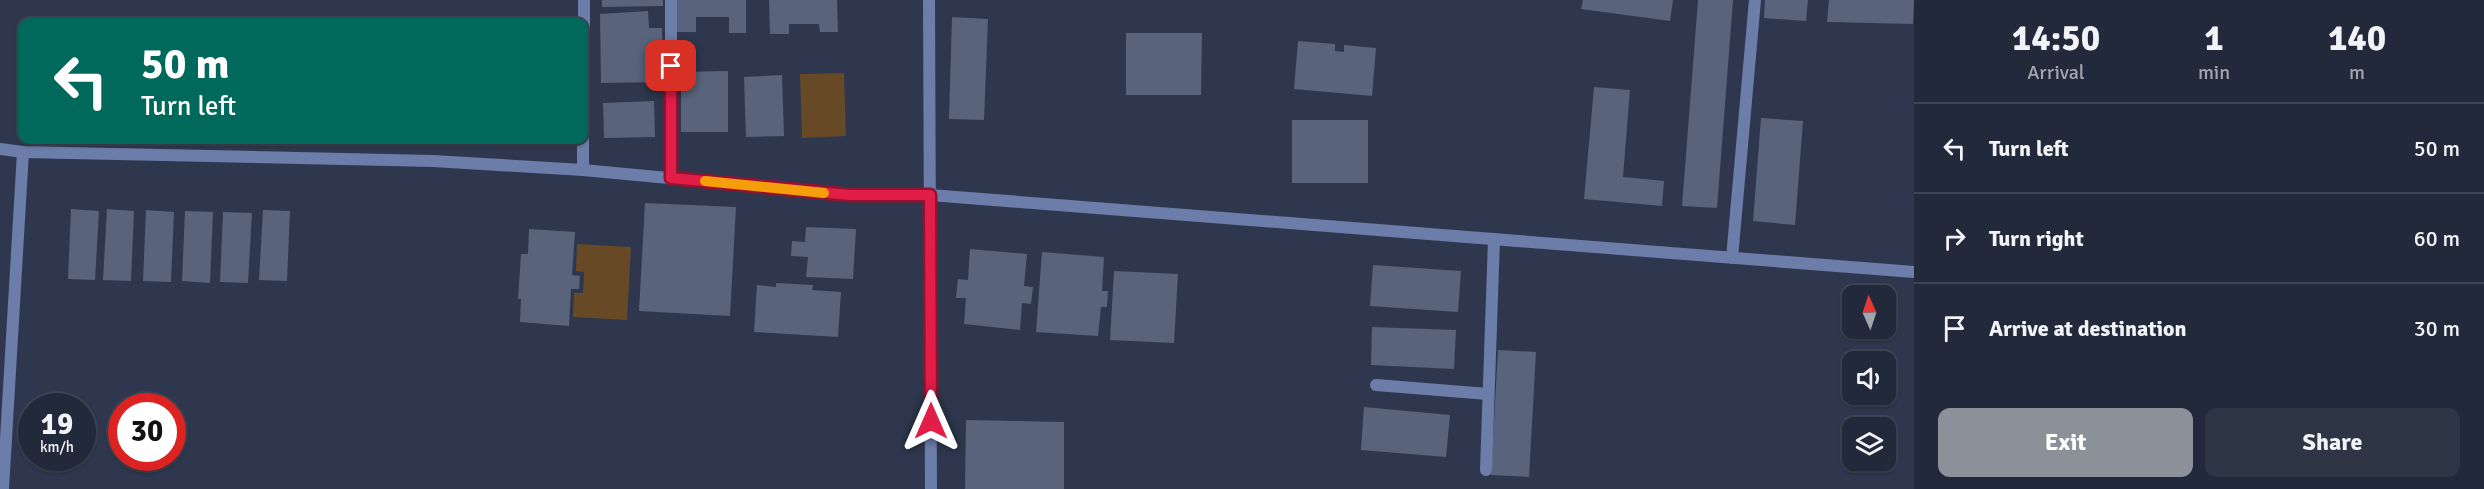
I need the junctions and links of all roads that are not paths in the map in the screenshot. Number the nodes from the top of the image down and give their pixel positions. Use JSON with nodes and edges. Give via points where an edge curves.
{"nodes":[{"id":1,"x":584,"y":0,"type":"edge"},
{"id":2,"x":670,"y":0,"type":"edge"},
{"id":3,"x":929,"y":0,"type":"edge"},
{"id":4,"x":1755,"y":0,"type":"edge"},
{"id":5,"x":584,"y":18,"type":"edge"},
{"id":6,"x":582,"y":144,"type":"edge"},
{"id":7,"x":0,"y":149,"type":"edge"},
{"id":8,"x":23,"y":152,"type":"junction"},
{"id":9,"x":583,"y":170,"type":"junction"},
{"id":10,"x":671,"y":178,"type":"junction"},
{"id":11,"x":930,"y":195,"type":"junction"},
{"id":12,"x":1494,"y":239,"type":"junction"},
{"id":13,"x":1732,"y":258,"type":"junction"},
{"id":14,"x":1914,"y":272,"type":"edge"},
{"id":15,"x":1376,"y":385,"type":"dead end"},
{"id":16,"x":1488,"y":394,"type":"junction"},
{"id":17,"x":1486,"y":470,"type":"dead end"},
{"id":18,"x":3,"y":489,"type":"edge"},
{"id":19,"x":931,"y":489,"type":"edge"}],
"edges":[{"from":1,"to":5,"type":"street"},
{"from":2,"to":10,"type":"street"},
{"from":3,"to":11,"type":"street"},
{"from":4,"to":13,"type":"street"},
{"from":6,"to":9,"type":"street"},
{"from":7,"to":8,"type":"street"},
{"from":8,"to":9,"type":"street","via":[[433,161]]},
{"from":8,"to":18,"type":"street"},
{"from":9,"to":10,"type":"street"},
{"from":10,"to":11,"type":"street","via":[[850,195]]},
{"from":11,"to":12,"type":"street"},
{"from":11,"to":19,"type":"street"},
{"from":12,"to":13,"type":"street"},
{"from":12,"to":16,"type":"street"},
{"from":13,"to":14,"type":"street"},
{"from":15,"to":16,"type":"street"},
{"from":16,"to":17,"type":"street"}]}
